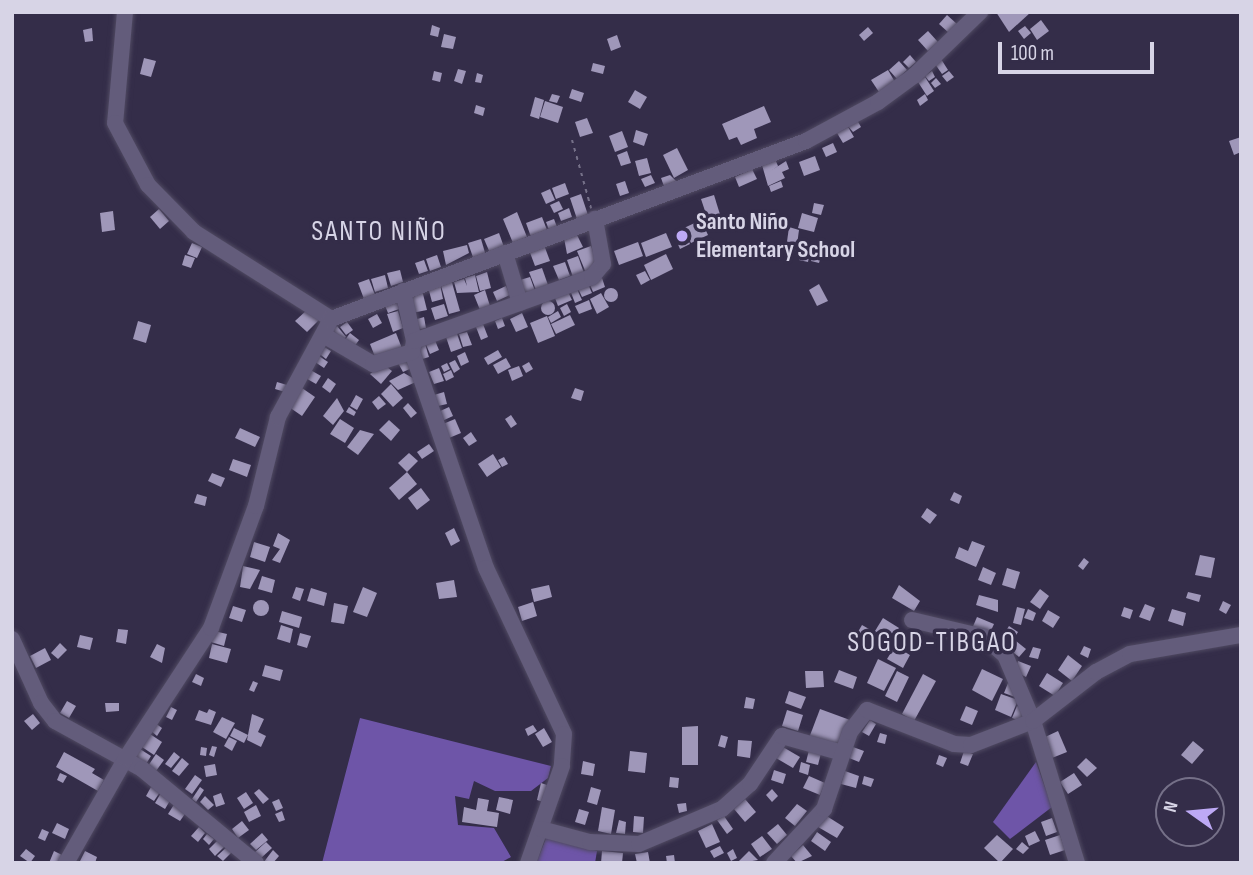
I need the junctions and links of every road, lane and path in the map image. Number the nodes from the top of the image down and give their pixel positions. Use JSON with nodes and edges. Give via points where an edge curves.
{"nodes":[{"id":1,"x":125,"y":12,"type":"edge"},
{"id":2,"x":981,"y":12,"type":"edge"},
{"id":3,"x":572,"y":140,"type":"dead end"},
{"id":4,"x":595,"y":219,"type":"junction"},
{"id":5,"x":505,"y":253,"type":"junction"},
{"id":6,"x":403,"y":291,"type":"junction"},
{"id":7,"x":520,"y":303,"type":"junction"},
{"id":8,"x":331,"y":319,"type":"junction"},
{"id":9,"x":325,"y":335,"type":"junction"},
{"id":10,"x":413,"y":346,"type":"junction"},
{"id":11,"x":912,"y":620,"type":"dead end"},
{"id":12,"x":1241,"y":635,"type":"edge"},
{"id":13,"x":12,"y":639,"type":"edge"},
{"id":14,"x":1033,"y":721,"type":"junction"},
{"id":15,"x":843,"y":753,"type":"junction"},
{"id":16,"x":126,"y":758,"type":"junction"},
{"id":17,"x":541,"y":829,"type":"junction"},
{"id":18,"x":66,"y":863,"type":"edge"},
{"id":19,"x":256,"y":863,"type":"edge"},
{"id":20,"x":528,"y":863,"type":"edge"},
{"id":21,"x":774,"y":863,"type":"edge"},
{"id":22,"x":1077,"y":863,"type":"edge"}],
"edges":[{"from":1,"to":8,"type":"street","via":[[115,123],[148,185],[194,232]]},
{"from":2,"to":4,"type":"street","via":[[915,75],[846,121],[747,165]]},
{"from":3,"to":4,"type":"path"},
{"from":4,"to":5,"type":"street"},
{"from":4,"to":7,"type":"street","via":[[602,259],[598,273]]},
{"from":5,"to":6,"type":"street"},
{"from":5,"to":7,"type":"street"},
{"from":6,"to":8,"type":"street"},
{"from":6,"to":10,"type":"street"},
{"from":7,"to":10,"type":"street"},
{"from":8,"to":9,"type":"street"},
{"from":9,"to":10,"type":"street","via":[[373,364]]},
{"from":9,"to":16,"type":"street","via":[[278,417],[256,506],[211,628]]},
{"from":10,"to":17,"type":"street","via":[[486,568],[559,718],[562,766]]},
{"from":11,"to":14,"type":"street","via":[[993,642],[1010,666]]},
{"from":12,"to":14,"type":"street","via":[[1130,654],[1096,672]]},
{"from":13,"to":16,"type":"street","via":[[48,714]]},
{"from":14,"to":15,"type":"street","via":[[971,745],[954,744],[867,710],[857,719]]},
{"from":14,"to":22,"type":"street"},
{"from":15,"to":17,"type":"street","via":[[782,736],[750,784],[730,804],[639,844],[590,842]]},
{"from":15,"to":21,"type":"street","via":[[824,809]]},
{"from":16,"to":18,"type":"street"},
{"from":16,"to":19,"type":"street","via":[[186,801]]},
{"from":17,"to":20,"type":"street"}]}
